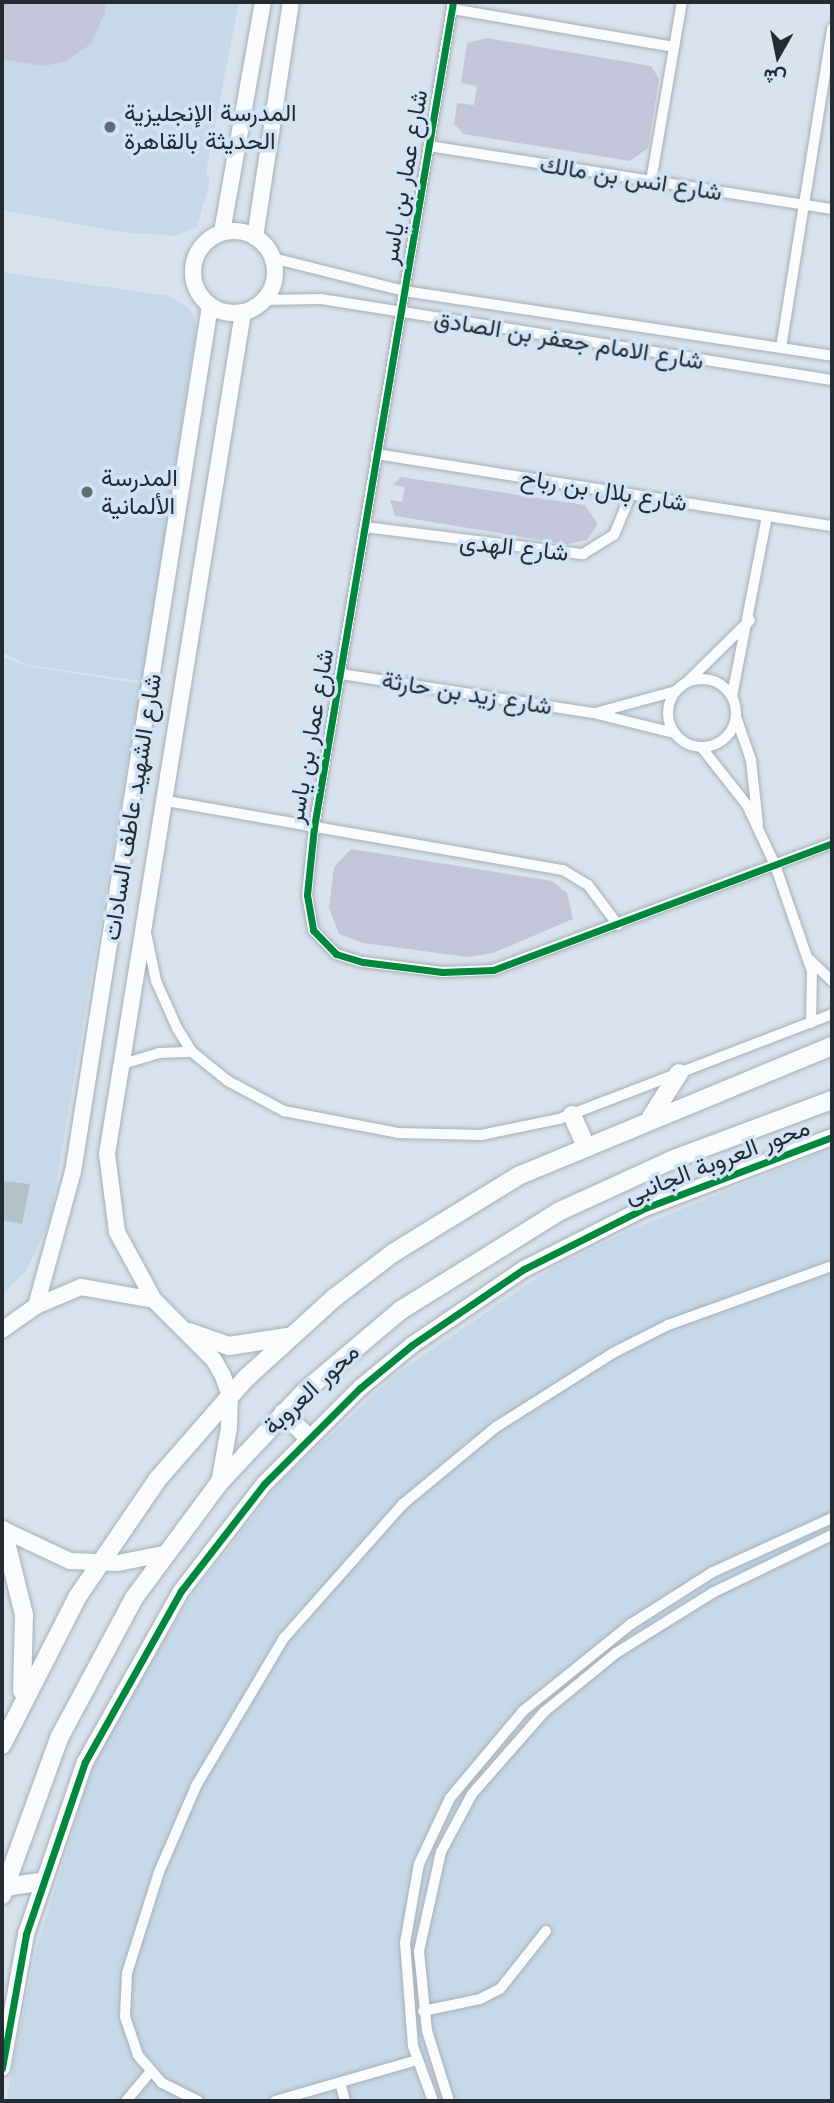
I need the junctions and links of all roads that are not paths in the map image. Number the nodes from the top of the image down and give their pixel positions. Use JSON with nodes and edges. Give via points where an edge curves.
{"nodes":[{"id":1,"x":263,"y":2,"type":"edge"},
{"id":2,"x":291,"y":2,"type":"edge"},
{"id":3,"x":682,"y":2,"type":"edge"},
{"id":4,"x":452,"y":6,"type":"edge"},
{"id":5,"x":832,"y":28,"type":"edge"},
{"id":6,"x":674,"y":47,"type":"junction"},
{"id":7,"x":829,"y":72,"type":"edge"},
{"id":8,"x":429,"y":146,"type":"junction"},
{"id":9,"x":651,"y":181,"type":"junction"},
{"id":10,"x":804,"y":206,"type":"junction"},
{"id":11,"x":832,"y":209,"type":"edge"},
{"id":12,"x":222,"y":232,"type":"junction"},
{"id":13,"x":256,"y":237,"type":"junction"},
{"id":14,"x":273,"y":258,"type":"junction"},
{"id":15,"x":404,"y":291,"type":"junction"},
{"id":16,"x":264,"y":300,"type":"junction"},
{"id":17,"x":210,"y":306,"type":"junction"},
{"id":18,"x":243,"y":312,"type":"junction"},
{"id":19,"x":401,"y":314,"type":"junction"},
{"id":20,"x":782,"y":348,"type":"junction"},
{"id":21,"x":832,"y":356,"type":"edge"},
{"id":22,"x":832,"y":380,"type":"edge"},
{"id":23,"x":376,"y":454,"type":"junction"},
{"id":24,"x":631,"y":494,"type":"junction"},
{"id":25,"x":767,"y":516,"type":"junction"},
{"id":26,"x":832,"y":526,"type":"edge"},
{"id":27,"x":365,"y":527,"type":"junction"},
{"id":28,"x":750,"y":620,"type":"junction"},
{"id":29,"x":341,"y":674,"type":"junction"},
{"id":30,"x":686,"y":683,"type":"junction"},
{"id":31,"x":676,"y":691,"type":"junction"},
{"id":32,"x":732,"y":696,"type":"junction"},
{"id":33,"x":593,"y":713,"type":"junction"},
{"id":34,"x":736,"y":717,"type":"junction"},
{"id":35,"x":674,"y":733,"type":"junction"},
{"id":36,"x":702,"y":748,"type":"junction"},
{"id":37,"x":138,"y":768,"type":"junction"},
{"id":38,"x":166,"y":773,"type":"junction"},
{"id":39,"x":134,"y":795,"type":"junction"},
{"id":40,"x":161,"y":800,"type":"junction"},
{"id":41,"x":314,"y":827,"type":"junction"},
{"id":42,"x":758,"y":827,"type":"junction"},
{"id":43,"x":832,"y":843,"type":"edge"},
{"id":44,"x":775,"y":865,"type":"junction"},
{"id":45,"x":143,"y":913,"type":"junction"},
{"id":46,"x":618,"y":925,"type":"junction"},
{"id":47,"x":808,"y":958,"type":"junction"},
{"id":48,"x":832,"y":981,"type":"edge"},
{"id":49,"x":832,"y":1014,"type":"edge"},
{"id":50,"x":811,"y":1023,"type":"junction"},
{"id":51,"x":832,"y":1046,"type":"edge"},
{"id":52,"x":192,"y":1052,"type":"junction"},
{"id":53,"x":119,"y":1065,"type":"junction"},
{"id":54,"x":679,"y":1073,"type":"junction"},
{"id":55,"x":832,"y":1100,"type":"edge"},
{"id":56,"x":572,"y":1115,"type":"junction"},
{"id":57,"x":652,"y":1117,"type":"junction"},
{"id":58,"x":832,"y":1137,"type":"edge"},
{"id":59,"x":585,"y":1144,"type":"junction"},
{"id":60,"x":832,"y":1266,"type":"edge"},
{"id":61,"x":154,"y":1300,"type":"junction"},
{"id":62,"x":36,"y":1306,"type":"junction"},
{"id":63,"x":2,"y":1330,"type":"edge"},
{"id":64,"x":189,"y":1332,"type":"junction"},
{"id":65,"x":290,"y":1336,"type":"junction"},
{"id":66,"x":230,"y":1396,"type":"junction"},
{"id":67,"x":283,"y":1413,"type":"junction"},
{"id":68,"x":308,"y":1437,"type":"junction"},
{"id":69,"x":219,"y":1483,"type":"junction"},
{"id":70,"x":832,"y":1518,"type":"edge"},
{"id":71,"x":2,"y":1529,"type":"edge"},
{"id":72,"x":832,"y":1535,"type":"edge"},
{"id":73,"x":163,"y":1554,"type":"junction"},
{"id":74,"x":98,"y":1564,"type":"junction"},
{"id":75,"x":654,"y":1608,"type":"junction"},
{"id":76,"x":664,"y":1622,"type":"junction"},
{"id":77,"x":21,"y":1703,"type":"junction"},
{"id":78,"x":4,"y":1732,"type":"edge"},
{"id":79,"x":41,"y":1882,"type":"junction"},
{"id":80,"x":3,"y":1891,"type":"edge"},
{"id":81,"x":546,"y":1931,"type":"dead end"},
{"id":82,"x":421,"y":1990,"type":"junction"},
{"id":83,"x":405,"y":1991,"type":"junction"},
{"id":84,"x":424,"y":2011,"type":"junction"},
{"id":85,"x":417,"y":2060,"type":"junction"},
{"id":86,"x":2,"y":2068,"type":"edge"},
{"id":87,"x":150,"y":2072,"type":"junction"},
{"id":88,"x":341,"y":2086,"type":"junction"},
{"id":89,"x":126,"y":2101,"type":"edge"},
{"id":90,"x":198,"y":2101,"type":"edge"},
{"id":91,"x":275,"y":2101,"type":"edge"},
{"id":92,"x":345,"y":2101,"type":"edge"},
{"id":93,"x":433,"y":2101,"type":"edge"},
{"id":94,"x":449,"y":2101,"type":"edge"}],
"edges":[{"from":1,"to":12,"type":"street"},
{"from":2,"to":13,"type":"street"},
{"from":3,"to":6,"type":"street"},
{"from":4,"to":6,"type":"street"},
{"from":4,"to":8,"type":"street","name":"شارع عمار بن ياسر"},
{"from":5,"to":7,"type":"street"},
{"from":6,"to":9,"type":"street"},
{"from":7,"to":10,"type":"street"},
{"from":8,"to":9,"type":"street","name":"شارع انس بن مالك"},
{"from":8,"to":15,"type":"street","name":"شارع عمار بن ياسر"},
{"from":9,"to":10,"type":"street","name":"شارع انس بن مالك"},
{"from":10,"to":11,"type":"street","name":"شارع انس بن مالك"},
{"from":10,"to":20,"type":"street"},
{"from":12,"to":13,"type":"street"},
{"from":12,"to":17,"type":"street","via":[[202,245],[193,267],[197,289]]},
{"from":13,"to":14,"type":"street"},
{"from":14,"to":15,"type":"street","name":"شارع الامام جعفر بن الصادق"},
{"from":14,"to":16,"type":"street","via":[[274,280]]},
{"from":15,"to":19,"type":"street","name":"شارع عمار بن ياسر"},
{"from":15,"to":20,"type":"street","name":"شارع الامام جعفر بن الصادق"},
{"from":16,"to":18,"type":"street"},
{"from":16,"to":19,"type":"street","name":"شارع الامام جعفر بن الصادق","via":[[321,299]]},
{"from":17,"to":18,"type":"street"},
{"from":17,"to":37,"type":"street","name":"شارع الشهيد عاطف السادات"},
{"from":18,"to":38,"type":"street","name":"شارع الشهيد عاطف السادات"},
{"from":19,"to":22,"type":"street","name":"شارع الامام جعفر بن الصادق"},
{"from":19,"to":23,"type":"street","name":"شارع عمار بن ياسر"},
{"from":20,"to":21,"type":"street","name":"شارع الامام جعفر بن الصادق"},
{"from":23,"to":24,"type":"street","name":"شارع بلال بن رباح"},
{"from":23,"to":27,"type":"street","name":"شارع عمار بن ياسر"},
{"from":24,"to":25,"type":"street","name":"شارع بلال بن رباح"},
{"from":24,"to":27,"type":"street","name":"شارع الهدى","via":[[614,535],[583,554],[561,555]]},
{"from":25,"to":26,"type":"street","name":"شارع بلال بن رباح"},
{"from":25,"to":28,"type":"street"},
{"from":27,"to":29,"type":"street","name":"شارع عمار بن ياسر"},
{"from":28,"to":30,"type":"street"},
{"from":28,"to":32,"type":"street"},
{"from":29,"to":33,"type":"street","name":"شارع زيد بن حارثة"},
{"from":29,"to":41,"type":"street","name":"شارع عمار بن ياسر"},
{"from":30,"to":31,"type":"street"},
{"from":30,"to":32,"type":"street","via":[[711,681]]},
{"from":31,"to":33,"type":"street","name":"شارع زيد بن حارثة"},
{"from":31,"to":35,"type":"street","via":[[668,716]]},
{"from":32,"to":34,"type":"street"},
{"from":33,"to":35,"type":"street","name":"شارع زيد بن حارثة"},
{"from":34,"to":36,"type":"street","via":[[725,739]]},
{"from":34,"to":42,"type":"street","via":[[755,782]]},
{"from":35,"to":36,"type":"street"},
{"from":36,"to":42,"type":"street","via":[[734,784]]},
{"from":37,"to":38,"type":"street"},
{"from":37,"to":39,"type":"street","name":"شارع الشهيد عاطف السادات"},
{"from":38,"to":40,"type":"street","name":"شارع الشهيد عاطف السادات"},
{"from":39,"to":40,"type":"street","via":[[149,792]]},
{"from":39,"to":62,"type":"street","name":"شارع الشهيد عاطف السادات","via":[[73,1172]]},
{"from":40,"to":41,"type":"street"},
{"from":40,"to":45,"type":"street","name":"شارع الشهيد عاطف السادات"},
{"from":41,"to":46,"type":"street","via":[[563,870],[588,886]]},
{"from":41,"to":46,"type":"street","name":"شارع عمار بن ياسر","via":[[307,895],[313,930],[346,958],[442,972],[492,970]]},
{"from":42,"to":44,"type":"street"},
{"from":43,"to":44,"type":"street","name":"شارع عمار بن ياسر"},
{"from":44,"to":46,"type":"street","name":"شارع عمار بن ياسر"},
{"from":44,"to":47,"type":"street"},
{"from":45,"to":52,"type":"street","name":"شارع الشهيد عاطف السادات","via":[[156,981]]},
{"from":45,"to":53,"type":"street","name":"شارع الشهيد عاطف السادات"},
{"from":47,"to":48,"type":"street"},
{"from":47,"to":50,"type":"street","via":[[814,997]]},
{"from":49,"to":50,"type":"street"},
{"from":50,"to":54,"type":"street"},
{"from":51,"to":57,"type":"main road","name":"محور العروبة"},
{"from":52,"to":53,"type":"street","via":[[170,1051]]},
{"from":52,"to":56,"type":"street","name":"شارع الشهيد عاطف السادات","via":[[260,1101],[332,1123],[457,1137]]},
{"from":53,"to":61,"type":"street","name":"شارع الشهيد عاطف السادات","via":[[107,1154],[111,1206],[127,1256]]},
{"from":54,"to":56,"type":"street"},
{"from":54,"to":57,"type":"main road"},
{"from":55,"to":67,"type":"main road","name":"محور العروبة","via":[[616,1184],[505,1241],[401,1310]]},
{"from":56,"to":59,"type":"main road"},
{"from":57,"to":59,"type":"main road","name":"محور العروبة"},
{"from":58,"to":68,"type":"street","name":"محور العروبة الجانبى","via":[[645,1208],[524,1269],[412,1345]]},
{"from":59,"to":65,"type":"main road","name":"محور العروبة","via":[[454,1213],[393,1253]]},
{"from":60,"to":87,"type":"street","via":[[668,1325],[546,1394],[430,1480],[317,1594],[220,1737],[159,1872],[124,1997],[129,2036]]},
{"from":61,"to":62,"type":"street","via":[[81,1287]]},
{"from":61,"to":64,"type":"street","name":"شارع الشهيد عاطف السادات"},
{"from":62,"to":63,"type":"street"},
{"from":64,"to":65,"type":"main road","via":[[229,1346]]},
{"from":64,"to":66,"type":"street","name":"شارع الشهيد عاطف السادات","via":[[214,1360]]},
{"from":65,"to":66,"type":"main road","name":"محور العروبة"},
{"from":66,"to":69,"type":"street"},
{"from":66,"to":74,"type":"main road","name":"محور العروبة","via":[[157,1480]]},
{"from":67,"to":68,"type":"main road"},
{"from":67,"to":69,"type":"main road","name":"محور العروبة"},
{"from":68,"to":79,"type":"street","name":"محور العروبة الجانبى","via":[[220,1536],[145,1648],[85,1762]]},
{"from":69,"to":73,"type":"main road","name":"محور العروبة"},
{"from":70,"to":75,"type":"street","via":[[736,1561]]},
{"from":71,"to":74,"type":"street","via":[[46,1554]]},
{"from":71,"to":77,"type":"main road","via":[[24,1615]]},
{"from":72,"to":76,"type":"street","via":[[751,1572]]},
{"from":73,"to":74,"type":"street"},
{"from":73,"to":80,"type":"main road","name":"محور العروبة","via":[[71,1714]]},
{"from":74,"to":77,"type":"main road","name":"محور العروبة"},
{"from":75,"to":76,"type":"street"},
{"from":75,"to":83,"type":"street","via":[[539,1696],[450,1798],[414,1885],[405,1943]]},
{"from":76,"to":82,"type":"street","via":[[567,1691],[472,1794],[448,1834],[429,1891],[419,1951]]},
{"from":77,"to":78,"type":"main road","name":"محور العروبة"},
{"from":79,"to":80,"type":"main road"},
{"from":79,"to":86,"type":"street","name":"محور العروبة الجانبى"},
{"from":81,"to":84,"type":"street","via":[[500,1989],[480,1999]]},
{"from":82,"to":83,"type":"street"},
{"from":82,"to":84,"type":"street"},
{"from":83,"to":85,"type":"street"},
{"from":84,"to":94,"type":"street"},
{"from":85,"to":88,"type":"street"},
{"from":85,"to":93,"type":"street"},
{"from":87,"to":89,"type":"street"},
{"from":87,"to":90,"type":"street","via":[[177,2094]]},
{"from":88,"to":91,"type":"street"},
{"from":88,"to":92,"type":"street"}]}
